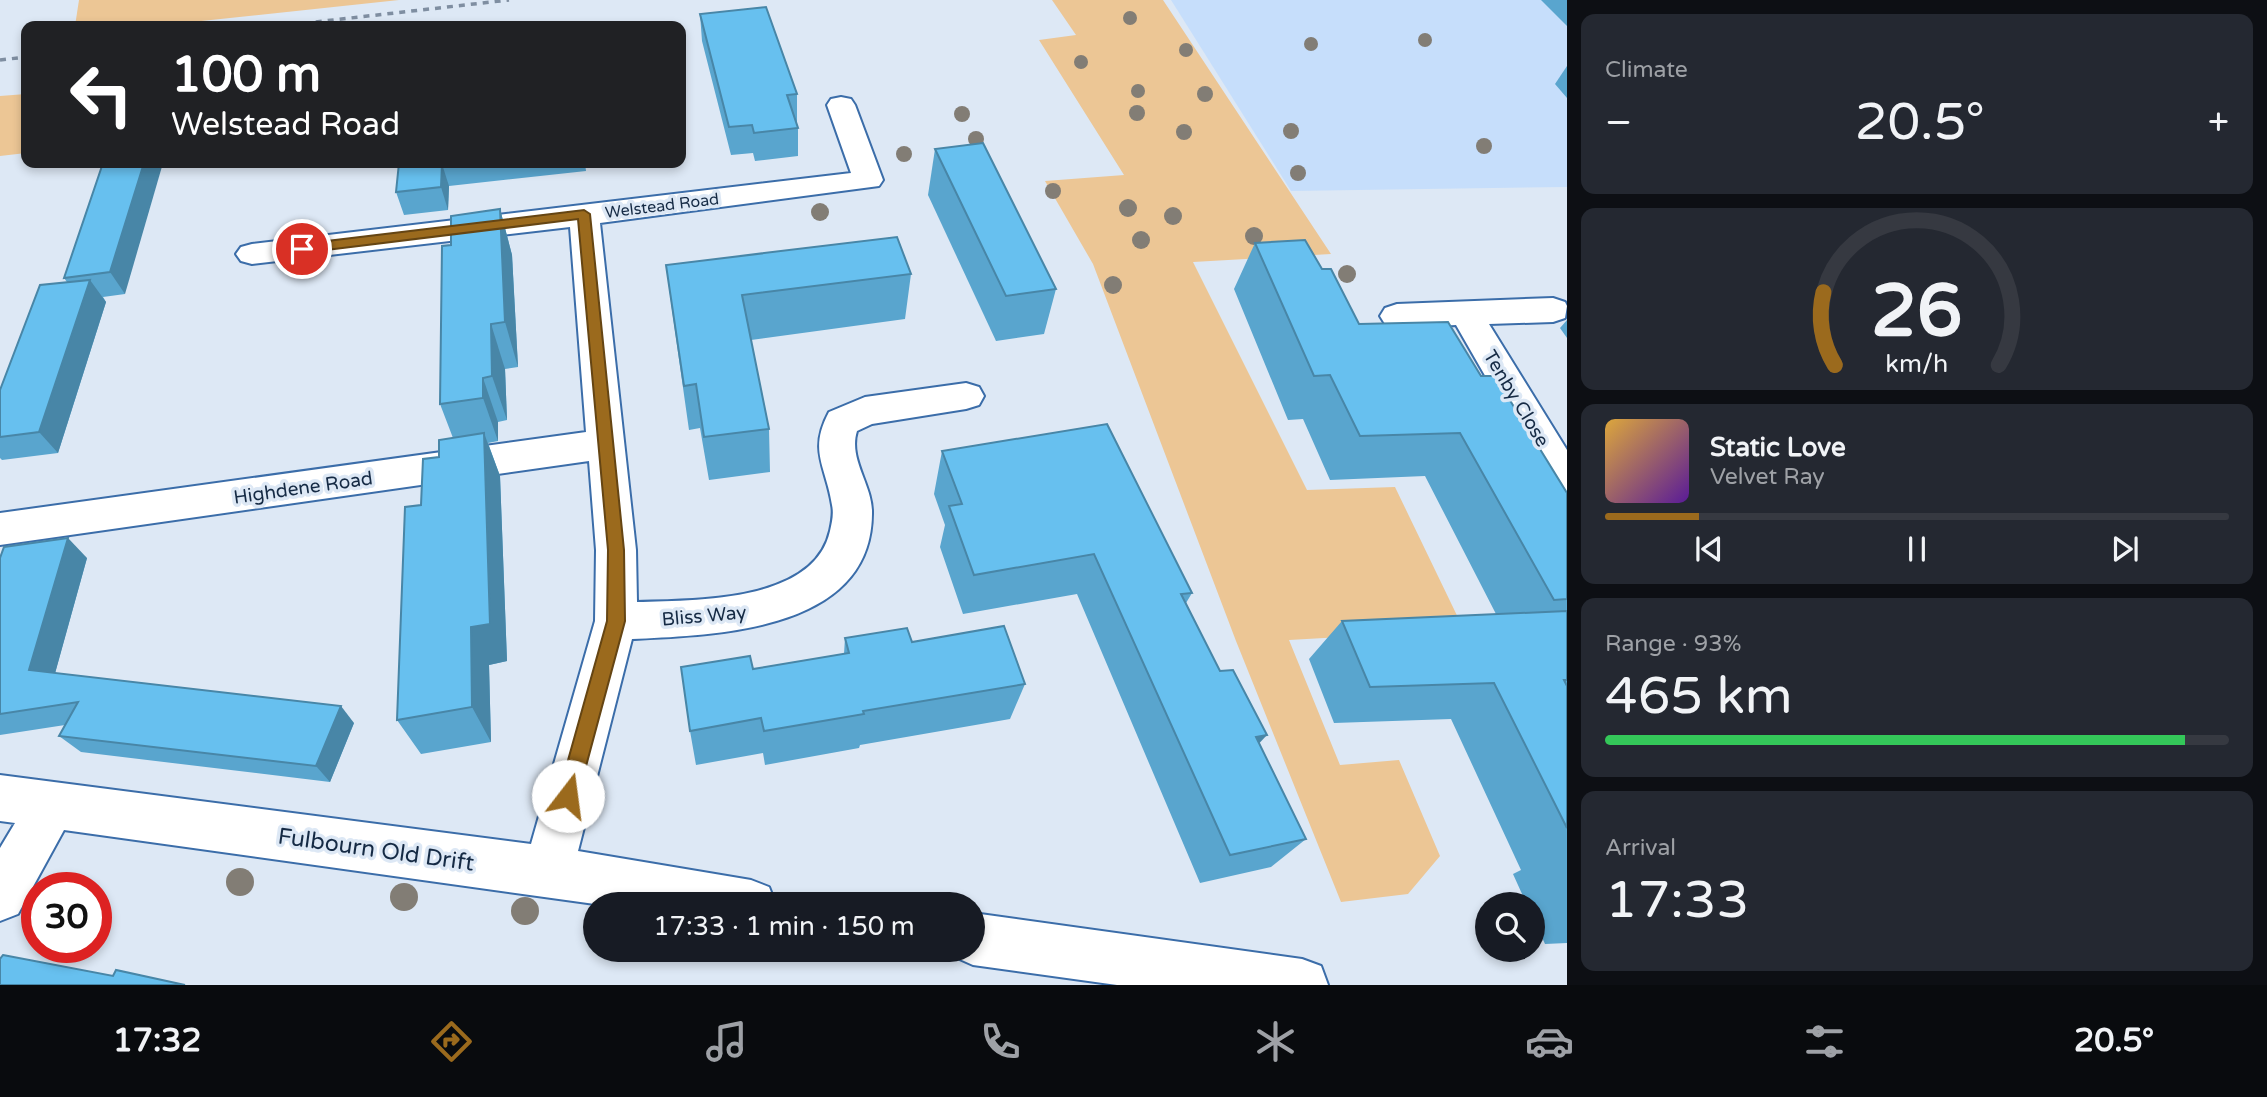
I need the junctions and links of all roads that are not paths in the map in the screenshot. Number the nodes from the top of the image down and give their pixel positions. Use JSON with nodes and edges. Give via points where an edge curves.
{"nodes":[{"id":1,"x":841,"y":105,"type":"dead end"},
{"id":2,"x":584,"y":214,"type":"junction"},
{"id":3,"x":252,"y":254,"type":"dead end"},
{"id":4,"x":1553,"y":310,"type":"dead end"},
{"id":5,"x":1466,"y":314,"type":"junction"},
{"id":6,"x":1397,"y":316,"type":"dead end"},
{"id":7,"x":966,"y":396,"type":"dead end"},
{"id":8,"x":606,"y":444,"type":"junction"},
{"id":9,"x":1567,"y":483,"type":"edge"},
{"id":10,"x":0,"y":529,"type":"edge"},
{"id":11,"x":616,"y":621,"type":"junction"},
{"id":12,"x":0,"y":798,"type":"edge"},
{"id":13,"x":52,"y":805,"type":"junction"},
{"id":14,"x":548,"y":871,"type":"junction"},
{"id":15,"x":673,"y":892,"type":"edge"},
{"id":16,"x":0,"y":896,"type":"edge"},
{"id":17,"x":985,"y":941,"type":"edge"},
{"id":18,"x":1301,"y":985,"type":"edge"}],
"edges":[{"from":1,"to":2,"type":"street","name":"Welstead Road","via":[[868,180]]},
{"from":2,"to":3,"type":"street","name":"Welstead Road"},
{"from":2,"to":8,"type":"street"},
{"from":4,"to":5,"type":"street"},
{"from":5,"to":6,"type":"street"},
{"from":5,"to":9,"type":"street","name":"Tenby Close"},
{"from":7,"to":11,"type":"street","name":"Bliss Way","via":[[865,411],[842,422],[835,443],[853,514],[845,553],[823,579],[783,603],[737,614]]},
{"from":8,"to":10,"type":"street","name":"Highdene Road"},
{"from":8,"to":11,"type":"street","via":[[616,550]]},
{"from":11,"to":14,"type":"street"},
{"from":12,"to":13,"type":"street","name":"Fulbourn Old Drift"},
{"from":13,"to":14,"type":"street","name":"Fulbourn Old Drift"},
{"from":13,"to":16,"type":"street"},
{"from":14,"to":15,"type":"street","name":"Fulbourn Old Drift"},
{"from":17,"to":18,"type":"street"}]}
